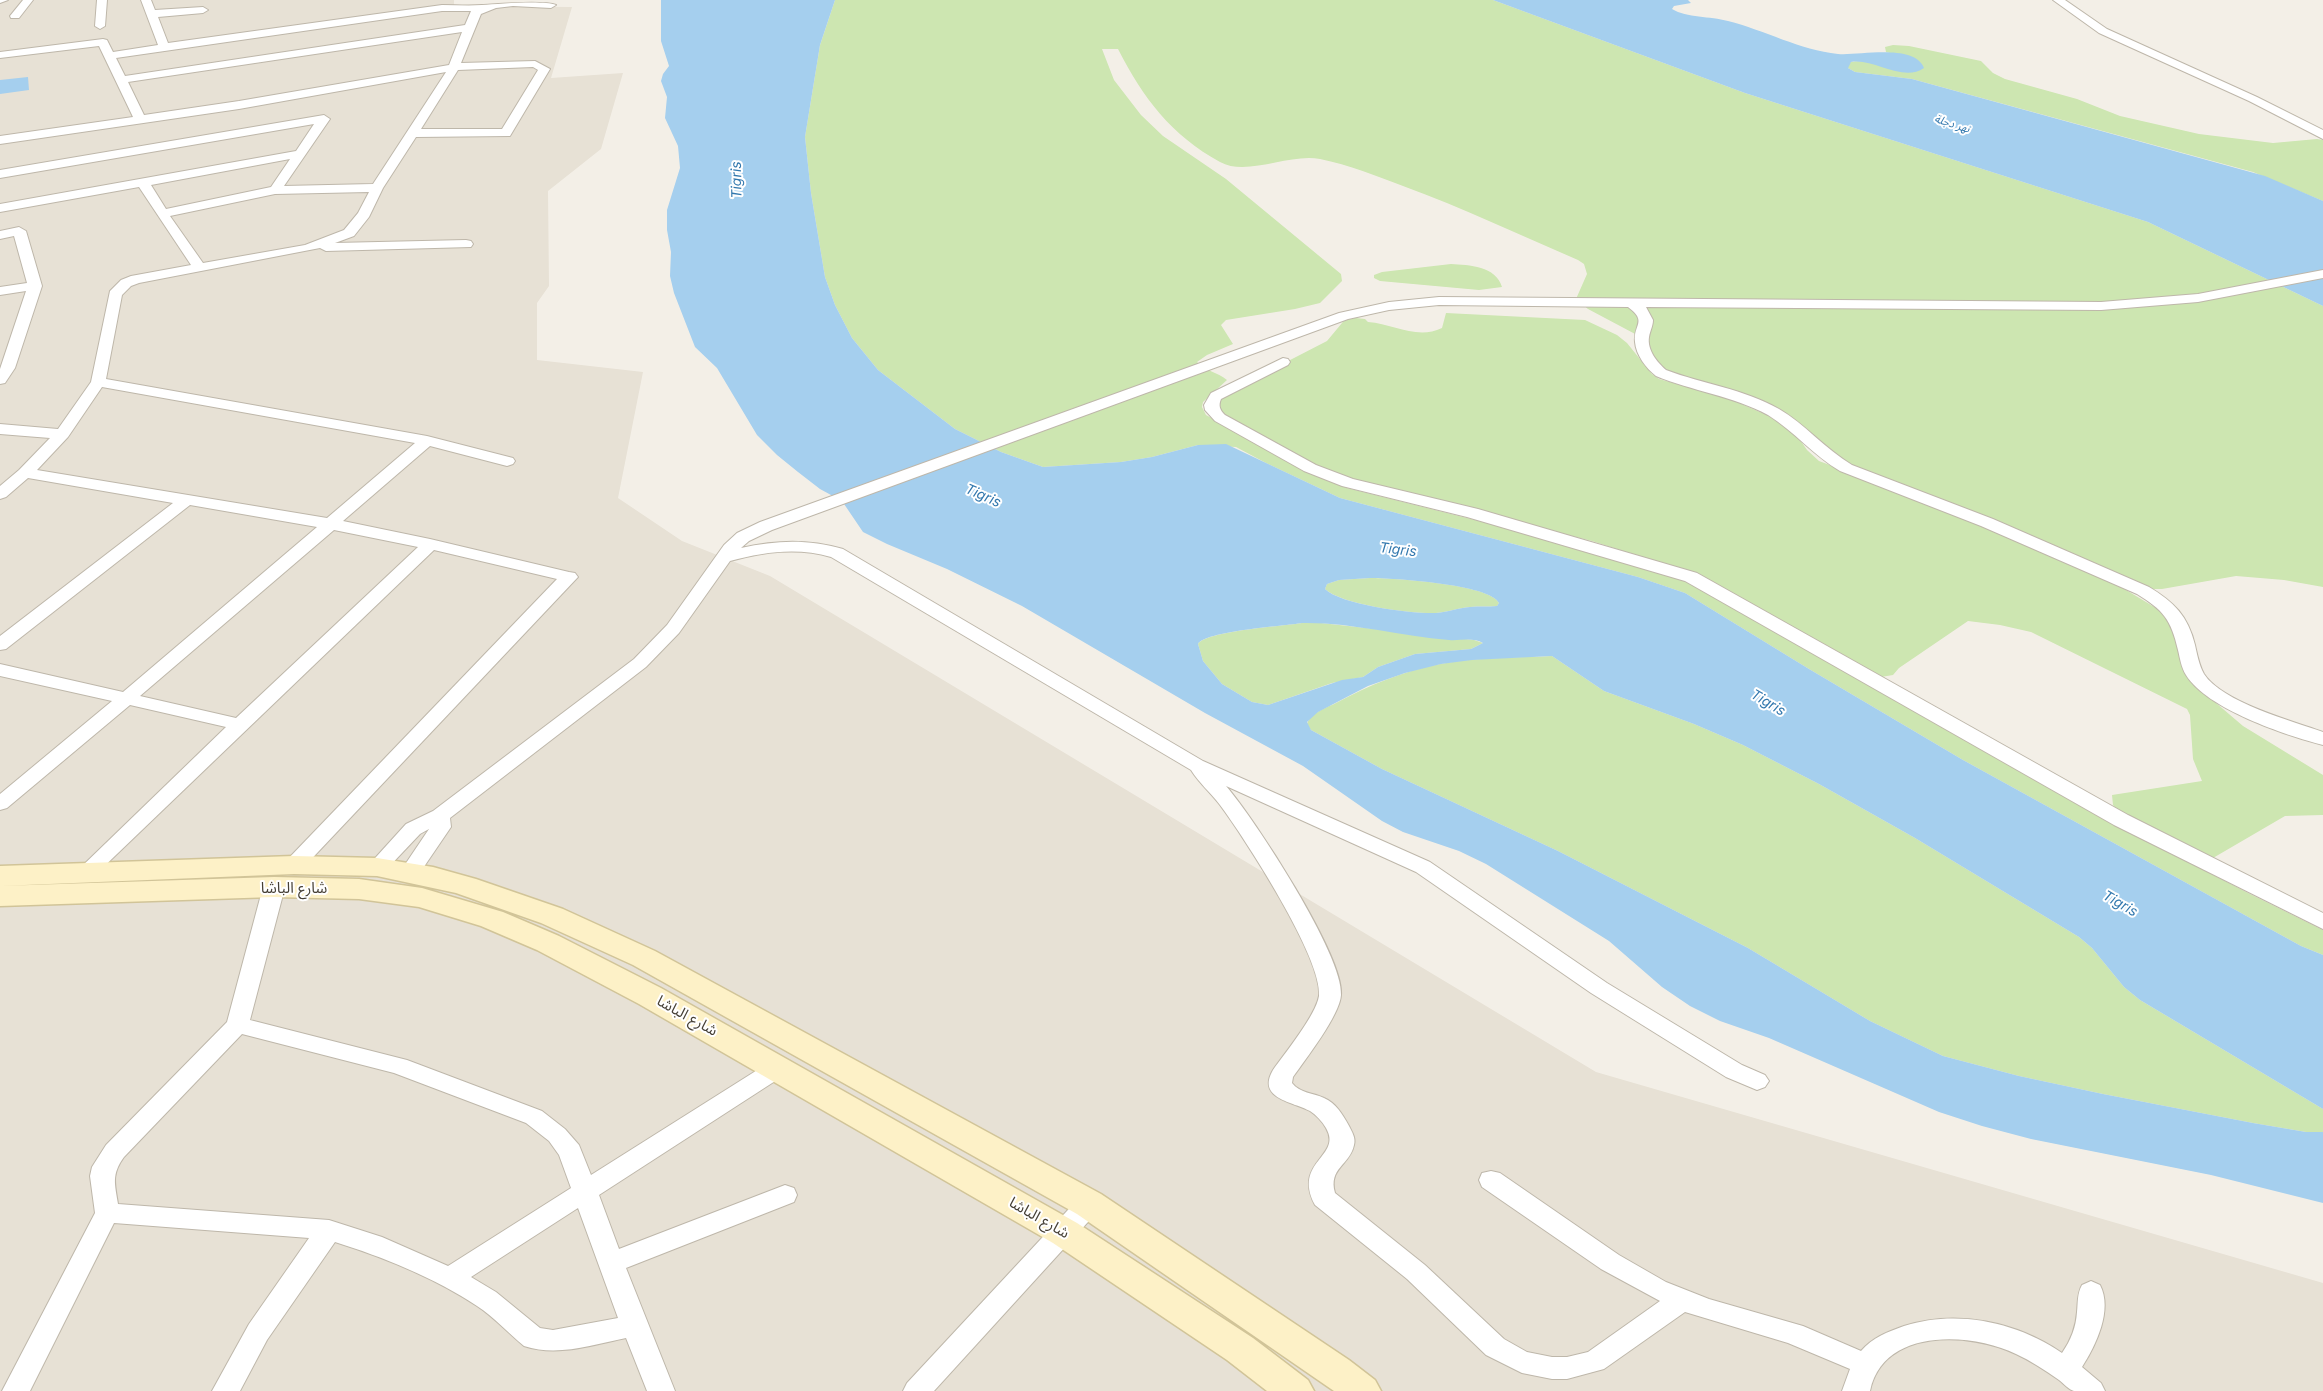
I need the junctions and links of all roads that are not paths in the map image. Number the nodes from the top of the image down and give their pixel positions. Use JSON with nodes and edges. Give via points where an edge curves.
{"nodes":[{"id":1,"x":28,"y":0,"type":"edge"},
{"id":2,"x":102,"y":0,"type":"edge"},
{"id":3,"x":146,"y":0,"type":"edge"},
{"id":4,"x":2058,"y":0,"type":"edge"},
{"id":5,"x":520,"y":1,"type":"edge"},
{"id":6,"x":551,"y":5,"type":"dead end"},
{"id":7,"x":484,"y":8,"type":"junction"},
{"id":8,"x":203,"y":10,"type":"dead end"},
{"id":9,"x":151,"y":14,"type":"junction"},
{"id":10,"x":15,"y":16,"type":"dead end"},
{"id":11,"x":100,"y":26,"type":"dead end"},
{"id":12,"x":469,"y":28,"type":"junction"},
{"id":13,"x":164,"y":47,"type":"junction"},
{"id":14,"x":0,"y":55,"type":"edge"},
{"id":15,"x":110,"y":56,"type":"junction"},
{"id":16,"x":454,"y":67,"type":"junction"},
{"id":17,"x":121,"y":80,"type":"junction"},
{"id":18,"x":140,"y":120,"type":"junction"},
{"id":19,"x":258,"y":130,"type":"junction"},
{"id":20,"x":413,"y":134,"type":"junction"},
{"id":21,"x":2323,"y":135,"type":"edge"},
{"id":22,"x":0,"y":140,"type":"edge"},
{"id":23,"x":299,"y":154,"type":"junction"},
{"id":24,"x":275,"y":159,"type":"junction"},
{"id":25,"x":0,"y":174,"type":"edge"},
{"id":26,"x":143,"y":182,"type":"junction"},
{"id":27,"x":377,"y":188,"type":"junction"},
{"id":28,"x":275,"y":190,"type":"junction"},
{"id":29,"x":0,"y":208,"type":"edge"},
{"id":30,"x":162,"y":214,"type":"junction"},
{"id":31,"x":0,"y":235,"type":"edge"},
{"id":32,"x":466,"y":244,"type":"dead end"},
{"id":33,"x":308,"y":248,"type":"junction"},
{"id":34,"x":199,"y":267,"type":"junction"},
{"id":35,"x":2323,"y":274,"type":"edge"},
{"id":36,"x":35,"y":286,"type":"junction"},
{"id":37,"x":0,"y":291,"type":"edge"},
{"id":38,"x":1631,"y":302,"type":"junction"},
{"id":39,"x":1283,"y":362,"type":"dead end"},
{"id":40,"x":0,"y":380,"type":"edge"},
{"id":41,"x":98,"y":382,"type":"junction"},
{"id":42,"x":0,"y":429,"type":"edge"},
{"id":43,"x":62,"y":434,"type":"junction"},
{"id":44,"x":427,"y":441,"type":"junction"},
{"id":45,"x":507,"y":461,"type":"dead end"},
{"id":46,"x":25,"y":473,"type":"junction"},
{"id":47,"x":0,"y":494,"type":"edge"},
{"id":48,"x":188,"y":499,"type":"junction"},
{"id":49,"x":331,"y":524,"type":"junction"},
{"id":50,"x":430,"y":544,"type":"junction"},
{"id":51,"x":725,"y":557,"type":"junction"},
{"id":52,"x":0,"y":645,"type":"edge"},
{"id":53,"x":0,"y":670,"type":"edge"},
{"id":54,"x":126,"y":700,"type":"junction"},
{"id":55,"x":241,"y":725,"type":"junction"},
{"id":56,"x":2323,"y":739,"type":"edge"},
{"id":57,"x":1196,"y":765,"type":"junction"},
{"id":58,"x":0,"y":804,"type":"edge"},
{"id":59,"x":440,"y":816,"type":"junction"},
{"id":60,"x":377,"y":867,"type":"junction"},
{"id":61,"x":86,"y":872,"type":"junction"},
{"id":62,"x":410,"y":872,"type":"junction"},
{"id":63,"x":0,"y":876,"type":"edge"},
{"id":64,"x":284,"y":876,"type":"junction"},
{"id":65,"x":0,"y":896,"type":"edge"},
{"id":66,"x":2323,"y":922,"type":"edge"},
{"id":67,"x":237,"y":1025,"type":"junction"},
{"id":68,"x":778,"y":1068,"type":"junction"},
{"id":69,"x":1757,"y":1082,"type":"dead end"},
{"id":70,"x":1491,"y":1180,"type":"dead end"},
{"id":71,"x":586,"y":1192,"type":"junction"},
{"id":72,"x":785,"y":1195,"type":"dead end"},
{"id":73,"x":1089,"y":1204,"type":"junction"},
{"id":74,"x":107,"y":1213,"type":"junction"},
{"id":75,"x":329,"y":1230,"type":"junction"},
{"id":76,"x":1065,"y":1233,"type":"junction"},
{"id":77,"x":611,"y":1263,"type":"junction"},
{"id":78,"x":450,"y":1278,"type":"junction"},
{"id":79,"x":2091,"y":1292,"type":"dead end"},
{"id":80,"x":1682,"y":1300,"type":"junction"},
{"id":81,"x":634,"y":1326,"type":"junction"},
{"id":82,"x":1865,"y":1364,"type":"junction"},
{"id":83,"x":2066,"y":1369,"type":"junction"},
{"id":84,"x":16,"y":1391,"type":"edge"},
{"id":85,"x":226,"y":1391,"type":"edge"},
{"id":86,"x":661,"y":1391,"type":"edge"},
{"id":87,"x":918,"y":1391,"type":"edge"},
{"id":88,"x":1295,"y":1391,"type":"edge"},
{"id":89,"x":1362,"y":1391,"type":"edge"},
{"id":90,"x":1856,"y":1391,"type":"edge"},
{"id":91,"x":2091,"y":1391,"type":"edge"}],
"edges":[{"from":1,"to":10,"type":"street"},
{"from":2,"to":11,"type":"street"},
{"from":3,"to":9,"type":"street"},
{"from":4,"to":21,"type":"street","via":[[2122,41],[2253,99]]},
{"from":5,"to":6,"type":"street"},
{"from":5,"to":7,"type":"street"},
{"from":7,"to":12,"type":"street","via":[[474,14]]},
{"from":7,"to":13,"type":"street","via":[[442,8]]},
{"from":8,"to":9,"type":"street"},
{"from":9,"to":13,"type":"street"},
{"from":12,"to":16,"type":"street"},
{"from":12,"to":17,"type":"street"},
{"from":13,"to":15,"type":"street"},
{"from":14,"to":15,"type":"street","via":[[103,42]]},
{"from":15,"to":17,"type":"street"},
{"from":16,"to":18,"type":"street"},
{"from":16,"to":20,"type":"street"},
{"from":16,"to":20,"type":"street","via":[[535,64],[544,69],[506,133]]},
{"from":17,"to":18,"type":"street"},
{"from":18,"to":22,"type":"street"},
{"from":19,"to":23,"type":"street","via":[[324,119]]},
{"from":19,"to":24,"type":"street"},
{"from":19,"to":25,"type":"street"},
{"from":20,"to":27,"type":"street"},
{"from":23,"to":24,"type":"street"},
{"from":23,"to":28,"type":"street"},
{"from":24,"to":26,"type":"street"},
{"from":26,"to":29,"type":"street"},
{"from":26,"to":30,"type":"street"},
{"from":27,"to":28,"type":"street"},
{"from":27,"to":33,"type":"street","via":[[364,214],[349,233]]},
{"from":28,"to":30,"type":"street"},
{"from":30,"to":34,"type":"street"},
{"from":31,"to":36,"type":"street","via":[[19,231]]},
{"from":32,"to":33,"type":"street"},
{"from":33,"to":34,"type":"street"},
{"from":34,"to":41,"type":"street","via":[[136,280],[118,288]]},
{"from":35,"to":38,"type":"street","via":[[2255,289],[2167,302],[2101,306]]},
{"from":36,"to":37,"type":"street"},
{"from":36,"to":40,"type":"street","via":[[8,368]]},
{"from":38,"to":51,"type":"street","via":[[1439,301],[1389,306],[1344,316],[766,526],[743,537]]},
{"from":38,"to":56,"type":"street","via":[[1645,315],[1647,322],[1642,346],[1661,373],[1764,408],[1792,424],[1832,460],[1846,468],[1983,519],[2135,587],[2165,605],[2180,621],[2194,672],[2209,690],[2244,709]]},
{"from":39,"to":66,"type":"street","via":[[1216,396],[1211,404],[1213,411],[1310,468],[1348,483],[1472,513],[1690,577],[2120,820]]},
{"from":41,"to":43,"type":"street"},
{"from":41,"to":44,"type":"street"},
{"from":42,"to":43,"type":"street"},
{"from":43,"to":46,"type":"street"},
{"from":44,"to":45,"type":"street"},
{"from":44,"to":49,"type":"street"},
{"from":46,"to":47,"type":"street"},
{"from":46,"to":48,"type":"street"},
{"from":48,"to":49,"type":"street"},
{"from":48,"to":52,"type":"street"},
{"from":49,"to":50,"type":"street"},
{"from":49,"to":54,"type":"street"},
{"from":50,"to":55,"type":"street"},
{"from":50,"to":64,"type":"street","via":[[569,577]]},
{"from":51,"to":57,"type":"street","via":[[774,545],[802,545],[837,553]]},
{"from":51,"to":59,"type":"street","via":[[672,629],[640,662]]},
{"from":53,"to":54,"type":"street"},
{"from":54,"to":55,"type":"street"},
{"from":54,"to":58,"type":"street"},
{"from":55,"to":61,"type":"street"},
{"from":57,"to":69,"type":"street","via":[[1423,867],[1599,988],[1720,1063]]},
{"from":57,"to":80,"type":"street","via":[[1249,830],[1310,934],[1330,985],[1330,997],[1324,1010],[1281,1076],[1280,1083],[1291,1096],[1321,1107],[1341,1132],[1341,1150],[1321,1173],[1320,1190],[1324,1198],[1416,1272],[1495,1347],[1522,1362],[1567,1368],[1595,1361]]},
{"from":59,"to":60,"type":"street","via":[[413,829]]},
{"from":59,"to":62,"type":"street","via":[[440,827]]},
{"from":60,"to":62,"type":"main road"},
{"from":60,"to":64,"type":"main road"},
{"from":61,"to":63,"type":"main road"},
{"from":61,"to":64,"type":"main road"},
{"from":62,"to":73,"type":"main road","via":[[500,897],[595,934]]},
{"from":64,"to":65,"type":"main road","name":"شارع الباشا"},
{"from":64,"to":67,"type":"street"},
{"from":64,"to":68,"type":"main road","name":"شارع الباشا","via":[[422,898],[492,919],[596,967]]},
{"from":67,"to":71,"type":"street","via":[[399,1066],[534,1117],[557,1135],[570,1151]]},
{"from":67,"to":74,"type":"street","via":[[115,1151],[102,1176]]},
{"from":68,"to":71,"type":"street"},
{"from":68,"to":76,"type":"main road","name":"شارع الباشا"},
{"from":70,"to":80,"type":"street","via":[[1610,1262]]},
{"from":71,"to":77,"type":"street"},
{"from":71,"to":78,"type":"street"},
{"from":72,"to":77,"type":"street"},
{"from":73,"to":76,"type":"street"},
{"from":73,"to":89,"type":"main road"},
{"from":74,"to":75,"type":"street"},
{"from":74,"to":84,"type":"street"},
{"from":75,"to":78,"type":"street","via":[[373,1244]]},
{"from":75,"to":85,"type":"street","via":[[258,1332]]},
{"from":76,"to":87,"type":"street"},
{"from":76,"to":88,"type":"main road","name":"شارع الباشا","via":[[1240,1349]]},
{"from":77,"to":81,"type":"street"},
{"from":78,"to":81,"type":"street","via":[[486,1299],[533,1338],[553,1342]]},
{"from":79,"to":83,"type":"street","via":[[2092,1309],[2087,1333]]},
{"from":80,"to":82,"type":"street","via":[[1794,1334]]},
{"from":81,"to":86,"type":"street"},
{"from":82,"to":83,"type":"street","via":[[1889,1342],[1923,1331],[1949,1328],[2005,1337]]},
{"from":82,"to":90,"type":"street"},
{"from":83,"to":91,"type":"street"}]}
